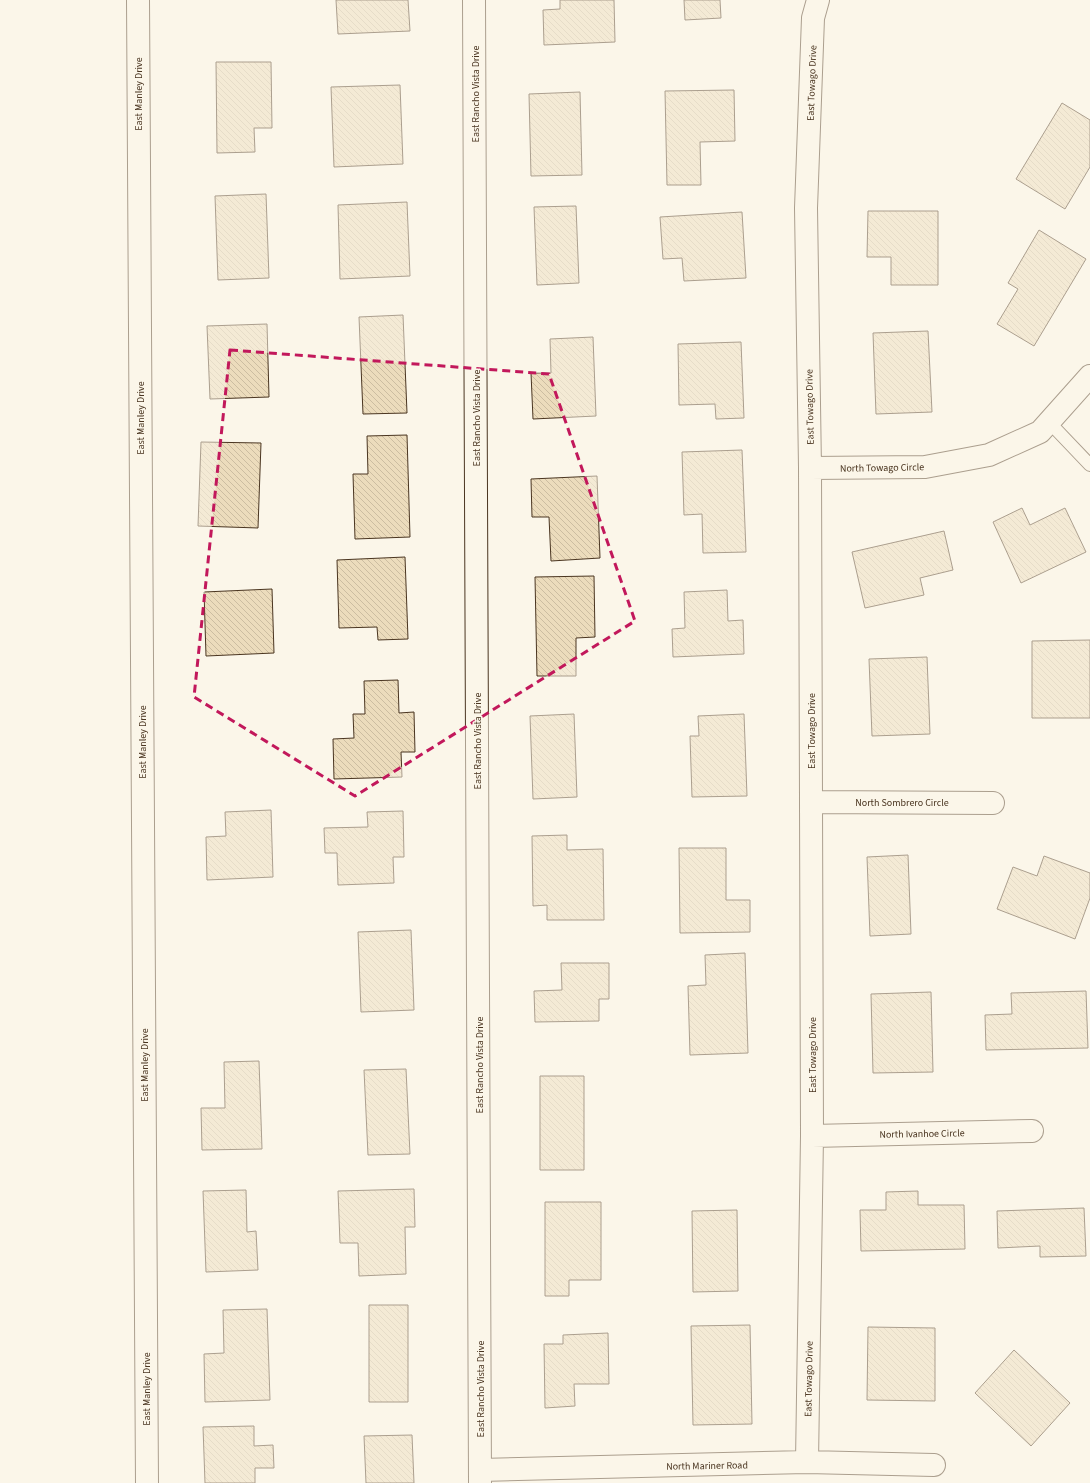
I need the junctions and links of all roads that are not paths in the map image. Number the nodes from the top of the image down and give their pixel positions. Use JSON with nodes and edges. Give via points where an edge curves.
{"nodes":[{"id":1,"x":138,"y":0,"type":"edge"},
{"id":2,"x":474,"y":0,"type":"edge"},
{"id":3,"x":818,"y":0,"type":"edge"},
{"id":4,"x":1090,"y":376,"type":"edge"},
{"id":5,"x":1049,"y":422,"type":"junction"},
{"id":6,"x":1090,"y":465,"type":"edge"},
{"id":7,"x":810,"y":468,"type":"junction"},
{"id":8,"x":811,"y":802,"type":"junction"},
{"id":9,"x":993,"y":803,"type":"dead end"},
{"id":10,"x":1032,"y":1131,"type":"dead end"},
{"id":11,"x":812,"y":1136,"type":"junction"},
{"id":12,"x":807,"y":1462,"type":"junction"},
{"id":13,"x":934,"y":1465,"type":"dead end"},
{"id":14,"x":480,"y":1477,"type":"edge"},
{"id":15,"x":147,"y":1483,"type":"edge"}],
"edges":[{"from":1,"to":15,"type":"street","name":"East Manley Drive"},
{"from":2,"to":14,"type":"street","name":"East Rancho Vista Drive"},
{"from":3,"to":7,"type":"street","name":"East Towago Drive","via":[[813,18],[806,208]]},
{"from":4,"to":5,"type":"street","name":"North Towago Circle"},
{"from":5,"to":6,"type":"lane"},
{"from":5,"to":7,"type":"street","name":"North Towago Circle","via":[[1040,432],[989,455],[926,467]]},
{"from":7,"to":8,"type":"street","name":"East Towago Drive"},
{"from":8,"to":9,"type":"street","name":"North Sombrero Circle"},
{"from":8,"to":11,"type":"street","name":"East Towago Drive"},
{"from":10,"to":11,"type":"street","name":"North Ivanhoe Circle"},
{"from":11,"to":12,"type":"street","name":"East Towago Drive"},
{"from":12,"to":13,"type":"street","name":"North Mariner Road"},
{"from":12,"to":14,"type":"street","name":"North Mariner Road"}]}
